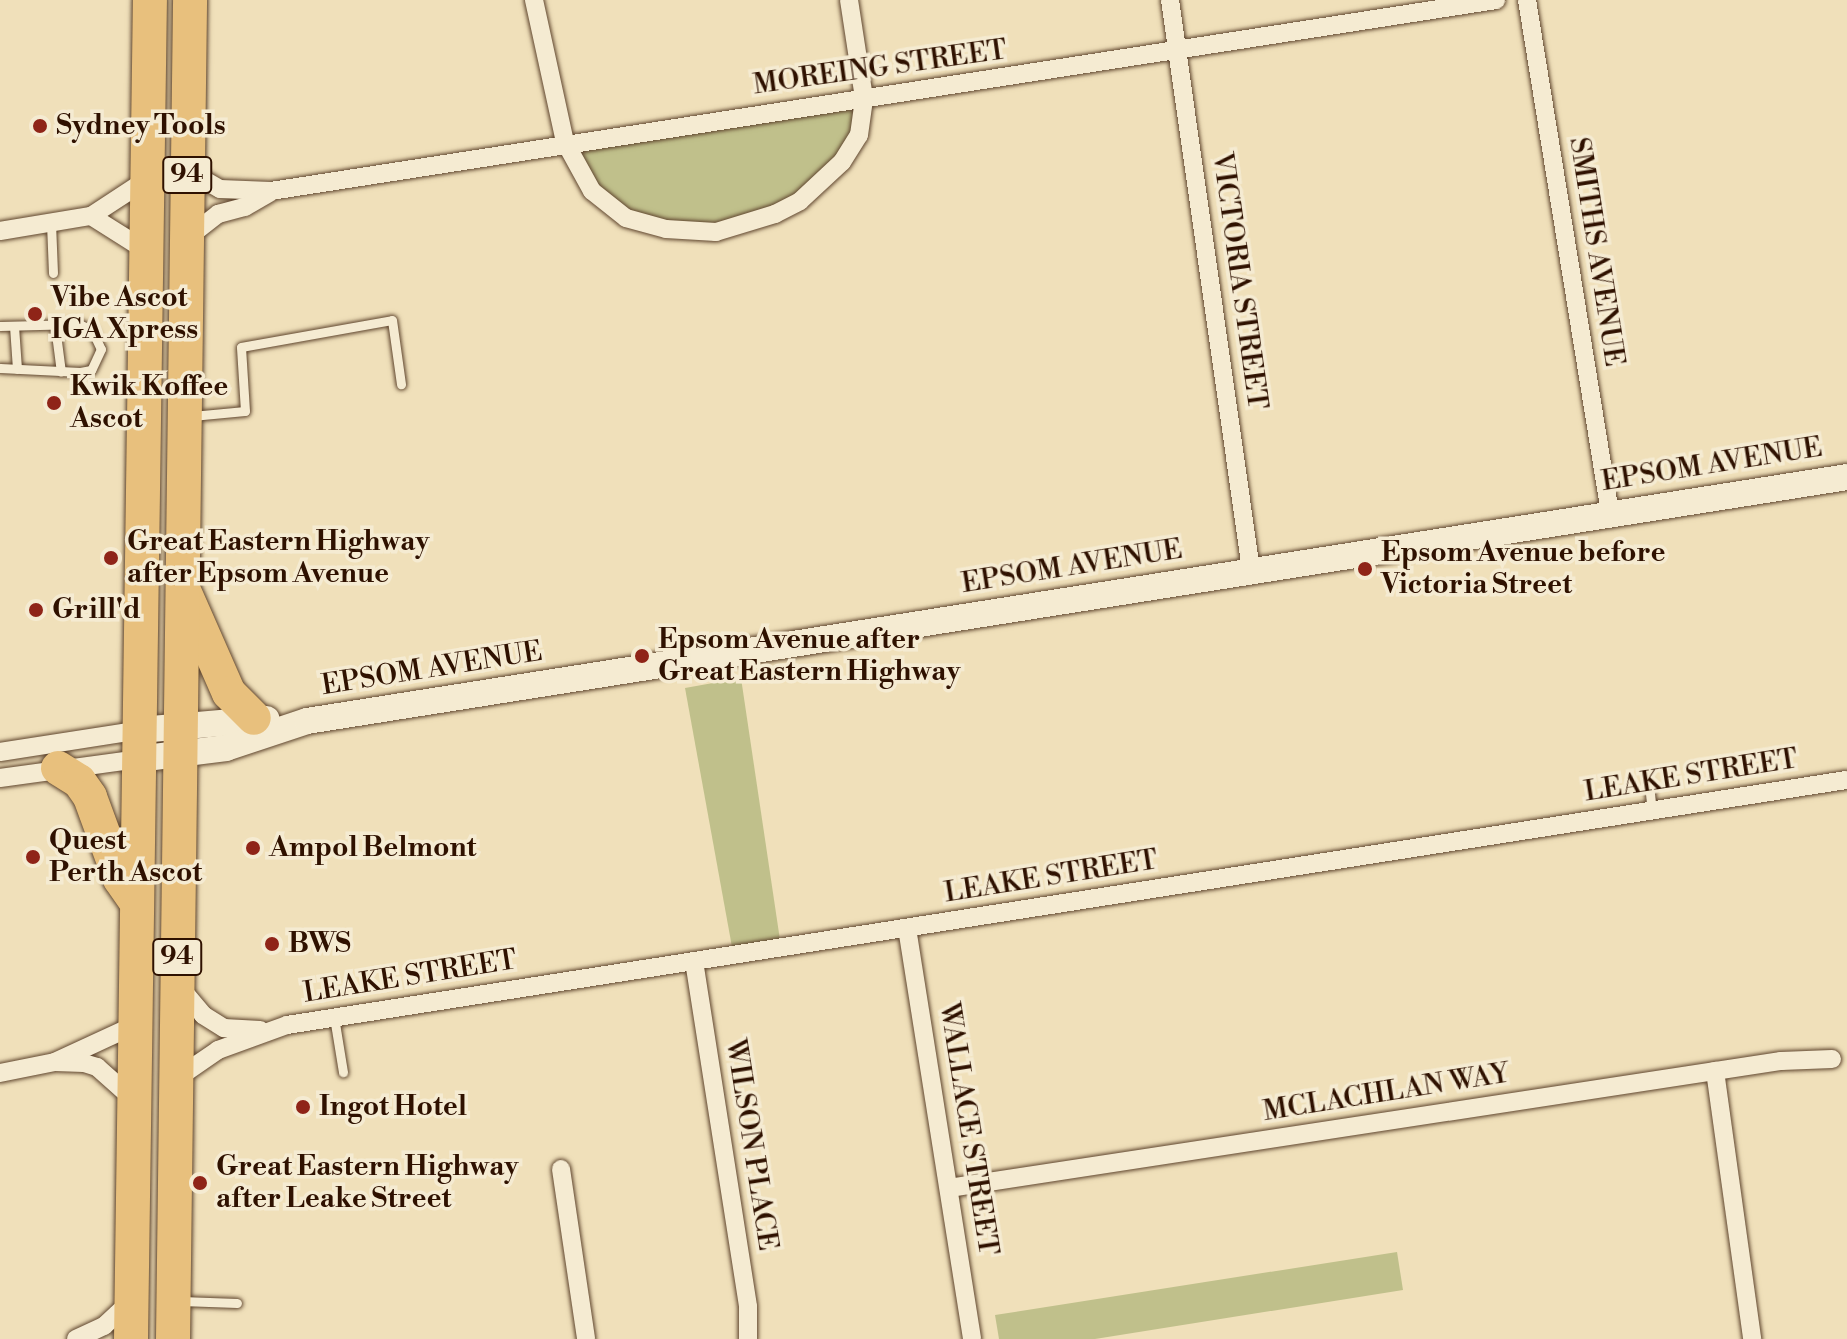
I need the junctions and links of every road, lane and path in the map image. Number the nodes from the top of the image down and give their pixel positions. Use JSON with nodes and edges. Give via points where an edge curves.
{"nodes":[{"id":1,"x":181,"y":0,"type":"edge"},
{"id":2,"x":190,"y":0,"type":"edge"},
{"id":3,"x":534,"y":0,"type":"edge"},
{"id":4,"x":849,"y":0,"type":"edge"},
{"id":5,"x":1170,"y":0,"type":"edge"},
{"id":6,"x":1496,"y":0,"type":"edge"},
{"id":7,"x":1527,"y":0,"type":"edge"},
{"id":8,"x":1472,"y":2,"type":"edge"},
{"id":9,"x":150,"y":15,"type":"edge"},
{"id":10,"x":1178,"y":52,"type":"junction"},
{"id":11,"x":864,"y":98,"type":"junction"},
{"id":12,"x":565,"y":142,"type":"junction"},
{"id":13,"x":187,"y":170,"type":"junction"},
{"id":14,"x":146,"y":180,"type":"junction"},
{"id":15,"x":271,"y":191,"type":"junction"},
{"id":16,"x":91,"y":216,"type":"junction"},
{"id":17,"x":51,"y":223,"type":"junction"},
{"id":18,"x":0,"y":231,"type":"edge"},
{"id":19,"x":186,"y":239,"type":"junction"},
{"id":20,"x":145,"y":250,"type":"junction"},
{"id":21,"x":53,"y":273,"type":"dead end"},
{"id":22,"x":0,"y":326,"type":"edge"},
{"id":23,"x":14,"y":326,"type":"junction"},
{"id":24,"x":55,"y":326,"type":"junction"},
{"id":25,"x":0,"y":368,"type":"edge"},
{"id":26,"x":17,"y":369,"type":"junction"},
{"id":27,"x":61,"y":372,"type":"junction"},
{"id":28,"x":401,"y":384,"type":"dead end"},
{"id":29,"x":185,"y":416,"type":"junction"},
{"id":30,"x":1847,"y":477,"type":"edge"},
{"id":31,"x":1610,"y":513,"type":"junction"},
{"id":32,"x":1251,"y":570,"type":"junction"},
{"id":33,"x":181,"y":586,"type":"junction"},
{"id":34,"x":254,"y":718,"type":"junction"},
{"id":35,"x":307,"y":721,"type":"junction"},
{"id":36,"x":181,"y":739,"type":"junction"},
{"id":37,"x":139,"y":744,"type":"junction"},
{"id":38,"x":0,"y":752,"type":"edge"},
{"id":39,"x":58,"y":768,"type":"junction"},
{"id":40,"x":0,"y":778,"type":"edge"},
{"id":41,"x":1847,"y":780,"type":"edge"},
{"id":42,"x":1649,"y":784,"type":"dead end"},
{"id":43,"x":1652,"y":811,"type":"junction"},
{"id":44,"x":136,"y":902,"type":"junction"},
{"id":45,"x":907,"y":928,"type":"junction"},
{"id":46,"x":694,"y":961,"type":"junction"},
{"id":47,"x":176,"y":982,"type":"junction"},
{"id":48,"x":334,"y":1017,"type":"junction"},
{"id":49,"x":135,"y":1025,"type":"junction"},
{"id":50,"x":263,"y":1030,"type":"junction"},
{"id":51,"x":1832,"y":1059,"type":"dead end"},
{"id":52,"x":55,"y":1062,"type":"junction"},
{"id":53,"x":1715,"y":1071,"type":"junction"},
{"id":54,"x":343,"y":1072,"type":"dead end"},
{"id":55,"x":0,"y":1073,"type":"edge"},
{"id":56,"x":176,"y":1079,"type":"junction"},
{"id":57,"x":134,"y":1100,"type":"junction"},
{"id":58,"x":561,"y":1169,"type":"dead end"},
{"id":59,"x":949,"y":1188,"type":"junction"},
{"id":60,"x":131,"y":1301,"type":"junction"},
{"id":61,"x":173,"y":1301,"type":"junction"},
{"id":62,"x":237,"y":1303,"type":"dead end"},
{"id":63,"x":76,"y":1339,"type":"edge"},
{"id":64,"x":131,"y":1339,"type":"edge"},
{"id":65,"x":173,"y":1339,"type":"edge"},
{"id":66,"x":586,"y":1339,"type":"edge"},
{"id":67,"x":748,"y":1339,"type":"edge"},
{"id":68,"x":972,"y":1339,"type":"edge"},
{"id":69,"x":1752,"y":1339,"type":"edge"}],
"edges":[{"from":1,"to":9,"type":"highway","number":"94","via":[[177,38],[165,41]]},
{"from":2,"to":13,"type":"highway","number":"94"},
{"from":3,"to":12,"type":"street"},
{"from":4,"to":11,"type":"street"},
{"from":5,"to":10,"type":"street","name":"VICTORIA STREET"},
{"from":6,"to":8,"type":"street","name":"MOREING STREET"},
{"from":7,"to":31,"type":"street","name":"SMITHS AVENUE"},
{"from":8,"to":10,"type":"street","name":"MOREING STREET"},
{"from":9,"to":14,"type":"highway","number":"94"},
{"from":10,"to":11,"type":"street","name":"MOREING STREET"},
{"from":10,"to":32,"type":"street","name":"VICTORIA STREET"},
{"from":11,"to":12,"type":"street","name":"MOREING STREET"},
{"from":11,"to":12,"type":"street","via":[[859,135],[824,181],[775,214],[716,232],[666,229],[626,218],[592,191]]},
{"from":12,"to":15,"type":"street","name":"MOREING STREET"},
{"from":13,"to":15,"type":"street","name":"MOREING STREET","via":[[220,189]]},
{"from":13,"to":19,"type":"highway","number":"94"},
{"from":14,"to":16,"type":"street"},
{"from":14,"to":20,"type":"highway","number":"94"},
{"from":15,"to":19,"type":"street","name":"MOREING STREET","via":[[245,207],[218,214]]},
{"from":16,"to":17,"type":"street"},
{"from":16,"to":20,"type":"street"},
{"from":17,"to":18,"type":"street"},
{"from":17,"to":21,"type":"lane"},
{"from":19,"to":29,"type":"highway","number":"94"},
{"from":20,"to":37,"type":"highway","number":"94"},
{"from":22,"to":23,"type":"lane"},
{"from":23,"to":24,"type":"lane"},
{"from":23,"to":26,"type":"lane"},
{"from":24,"to":27,"type":"lane"},
{"from":24,"to":27,"type":"lane","via":[[79,324],[92,330],[101,349],[91,370]]},
{"from":25,"to":26,"type":"lane"},
{"from":26,"to":27,"type":"lane"},
{"from":28,"to":29,"type":"lane","via":[[392,320],[241,347],[245,411]]},
{"from":29,"to":33,"type":"highway","number":"94"},
{"from":30,"to":31,"type":"street","name":"EPSOM AVENUE"},
{"from":31,"to":32,"type":"street","name":"EPSOM AVENUE"},
{"from":32,"to":35,"type":"street","name":"EPSOM AVENUE"},
{"from":33,"to":34,"type":"highway","via":[[229,693]]},
{"from":33,"to":36,"type":"highway","number":"94"},
{"from":34,"to":35,"type":"street","name":"EPSOM AVENUE"},
{"from":34,"to":36,"type":"street","name":"EPSOM AVENUE"},
{"from":35,"to":36,"type":"street","name":"EPSOM AVENUE","via":[[226,748]]},
{"from":36,"to":37,"type":"street","name":"EPSOM AVENUE"},
{"from":36,"to":47,"type":"highway","number":"94"},
{"from":37,"to":38,"type":"street","name":"EPSOM AVENUE"},
{"from":37,"to":39,"type":"street","name":"EPSOM AVENUE"},
{"from":37,"to":44,"type":"highway","number":"94"},
{"from":39,"to":40,"type":"street","name":"EPSOM AVENUE"},
{"from":39,"to":44,"type":"highway","via":[[79,781],[90,797],[120,879]]},
{"from":41,"to":43,"type":"street","name":"LEAKE STREET"},
{"from":42,"to":43,"type":"lane"},
{"from":43,"to":45,"type":"street","name":"LEAKE STREET"},
{"from":44,"to":49,"type":"highway","number":"94"},
{"from":45,"to":46,"type":"street","name":"LEAKE STREET"},
{"from":45,"to":59,"type":"street","name":"WALLACE STREET"},
{"from":46,"to":48,"type":"street","name":"LEAKE STREET"},
{"from":46,"to":67,"type":"street","name":"WILSON PLACE","via":[[748,1307]]},
{"from":47,"to":50,"type":"street","name":"LEAKE STREET","via":[[203,1015],[224,1028]]},
{"from":47,"to":56,"type":"highway","number":"94"},
{"from":48,"to":50,"type":"street","name":"LEAKE STREET"},
{"from":48,"to":54,"type":"lane"},
{"from":49,"to":52,"type":"street"},
{"from":49,"to":57,"type":"highway","number":"94"},
{"from":50,"to":56,"type":"street","name":"LEAKE STREET","via":[[218,1050]]},
{"from":51,"to":53,"type":"street","name":"MCLACHLAN WAY"},
{"from":52,"to":55,"type":"street"},
{"from":52,"to":57,"type":"street","via":[[97,1067]]},
{"from":53,"to":59,"type":"street","name":"MCLACHLAN WAY"},
{"from":53,"to":69,"type":"street"},
{"from":56,"to":61,"type":"highway","number":"94"},
{"from":57,"to":60,"type":"highway","number":"94"},
{"from":58,"to":66,"type":"street"},
{"from":59,"to":68,"type":"street","name":"WALLACE STREET"},
{"from":60,"to":63,"type":"street","via":[[104,1326]]},
{"from":60,"to":64,"type":"highway","number":"94"},
{"from":61,"to":62,"type":"lane"},
{"from":61,"to":65,"type":"highway","number":"94"}]}
